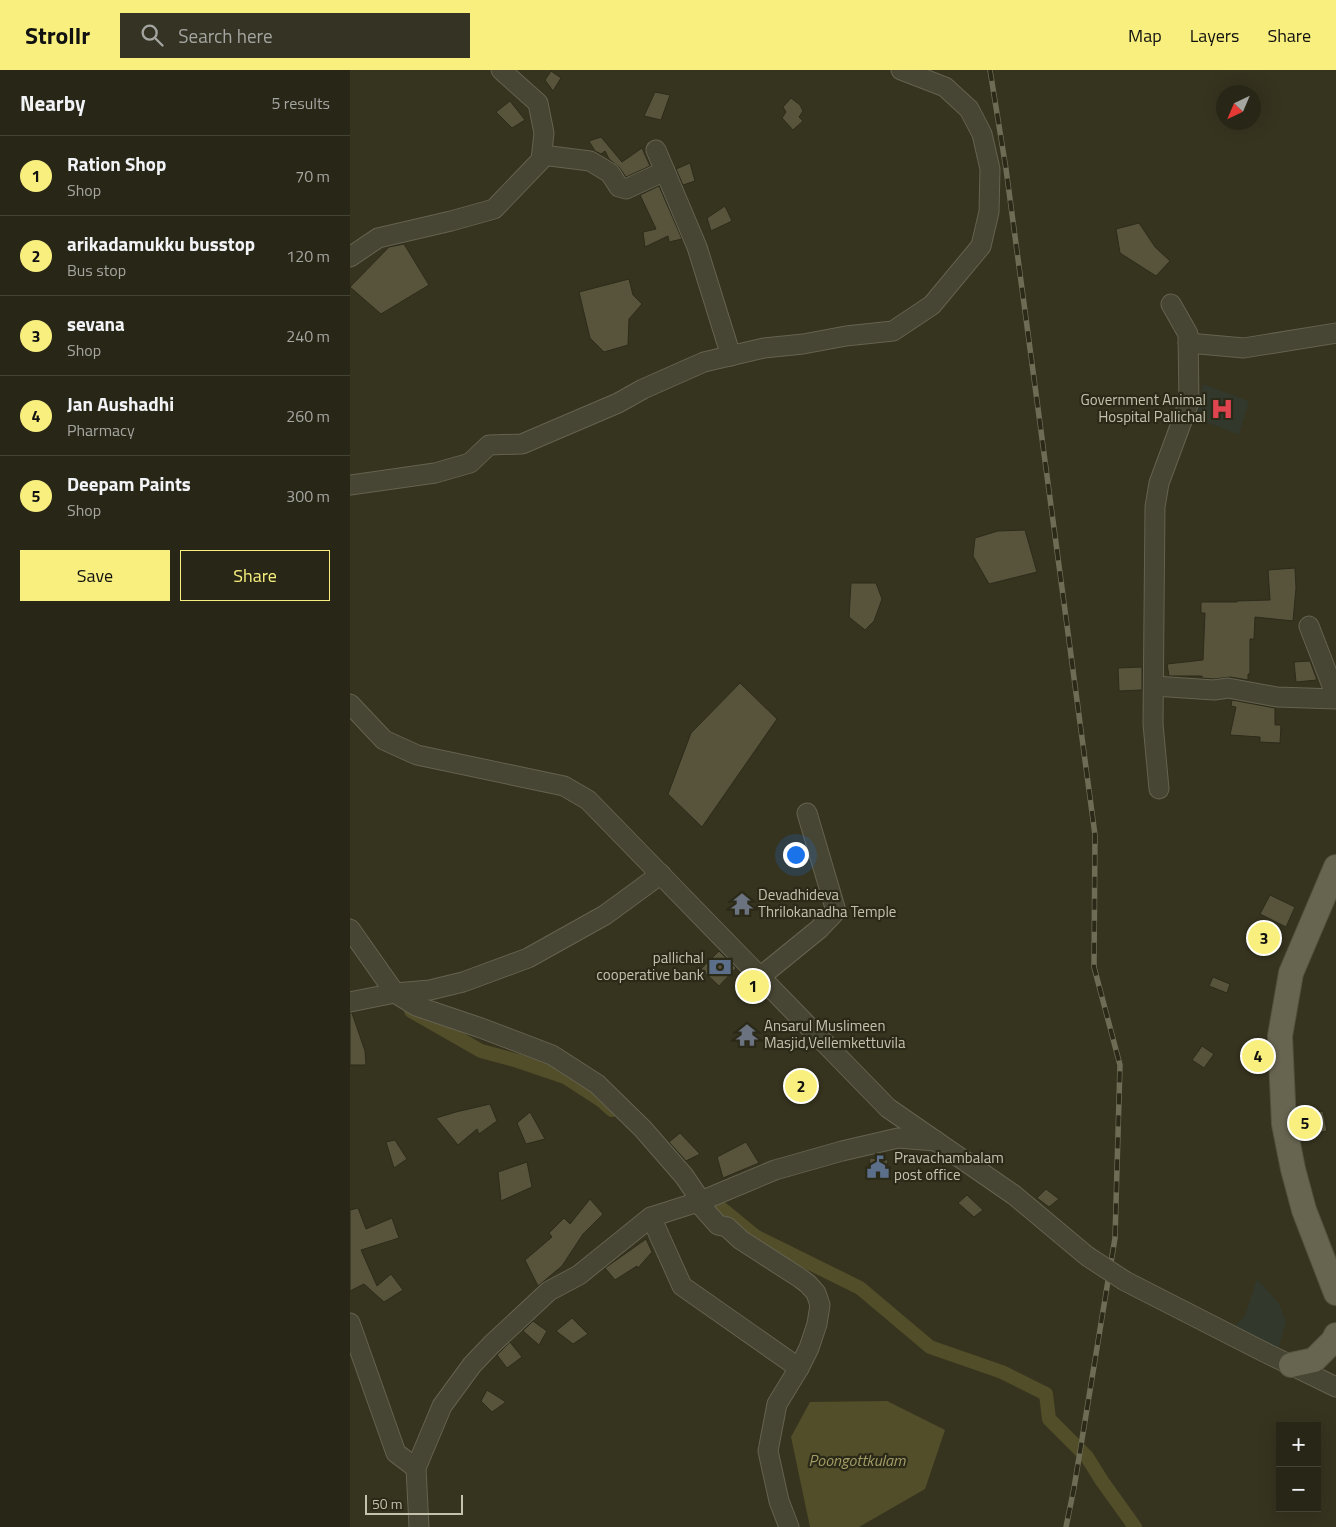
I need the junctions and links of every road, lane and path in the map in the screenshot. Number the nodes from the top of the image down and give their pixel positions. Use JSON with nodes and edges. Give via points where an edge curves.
{"nodes":[{"id":1,"x":501,"y":70,"type":"edge"},
{"id":2,"x":901,"y":70,"type":"edge"},
{"id":3,"x":656,"y":150,"type":"dead end"},
{"id":4,"x":542,"y":154,"type":"junction"},
{"id":5,"x":664,"y":171,"type":"junction"},
{"id":6,"x":352,"y":253,"type":"edge"},
{"id":7,"x":1171,"y":304,"type":"dead end"},
{"id":8,"x":1336,"y":333,"type":"edge"},
{"id":9,"x":1188,"y":343,"type":"junction"},
{"id":10,"x":730,"y":356,"type":"junction"},
{"id":11,"x":350,"y":485,"type":"edge"},
{"id":12,"x":1309,"y":626,"type":"dead end"},
{"id":13,"x":1154,"y":686,"type":"junction"},
{"id":14,"x":1336,"y":698,"type":"edge"},
{"id":15,"x":350,"y":704,"type":"edge"},
{"id":16,"x":1159,"y":789,"type":"dead end"},
{"id":17,"x":807,"y":813,"type":"dead end"},
{"id":18,"x":661,"y":874,"type":"junction"},
{"id":19,"x":1333,"y":876,"type":"edge"},
{"id":20,"x":350,"y":929,"type":"edge"},
{"id":21,"x":760,"y":977,"type":"junction"},
{"id":22,"x":394,"y":993,"type":"junction"},
{"id":23,"x":350,"y":1002,"type":"edge"},
{"id":24,"x":936,"y":1141,"type":"junction"},
{"id":25,"x":701,"y":1201,"type":"junction"},
{"id":26,"x":651,"y":1217,"type":"junction"},
{"id":27,"x":1336,"y":1293,"type":"edge"},
{"id":28,"x":350,"y":1323,"type":"edge"},
{"id":29,"x":1336,"y":1335,"type":"edge"},
{"id":30,"x":1291,"y":1365,"type":"junction"},
{"id":31,"x":799,"y":1368,"type":"junction"},
{"id":32,"x":1336,"y":1387,"type":"edge"},
{"id":33,"x":416,"y":1468,"type":"junction"},
{"id":34,"x":419,"y":1527,"type":"edge"},
{"id":35,"x":789,"y":1527,"type":"edge"}],
"edges":[{"from":1,"to":4,"type":"street","via":[[538,103],[544,132]]},
{"from":2,"to":10,"type":"street","via":[[945,87],[970,109],[982,134],[990,169],[989,212],[981,246],[932,305],[893,331],[764,348]]},
{"from":3,"to":5,"type":"street"},
{"from":4,"to":5,"type":"street","via":[[590,161],[610,173],[620,187],[626,189]]},
{"from":4,"to":6,"type":"street","via":[[541,160],[494,209],[378,238]]},
{"from":5,"to":10,"type":"street","via":[[697,247]]},
{"from":7,"to":9,"type":"street","via":[[1188,334]]},
{"from":8,"to":9,"type":"street","via":[[1244,348]]},
{"from":9,"to":13,"type":"street","via":[[1189,402],[1159,483],[1155,507]]},
{"from":10,"to":11,"type":"street","via":[[675,374],[618,403],[522,444],[489,445],[470,463],[435,473]]},
{"from":12,"to":14,"type":"street"},
{"from":13,"to":14,"type":"street","via":[[1228,688],[1277,697]]},
{"from":13,"to":16,"type":"street","via":[[1153,724]]},
{"from":15,"to":18,"type":"street","via":[[384,740],[417,755],[564,786],[588,800]]},
{"from":17,"to":21,"type":"street","via":[[836,911]]},
{"from":18,"to":21,"type":"street"},
{"from":18,"to":22,"type":"street","via":[[605,915],[528,958],[462,982],[430,990]]},
{"from":19,"to":27,"type":"main road","via":[[1305,923],[1291,973],[1280,1036],[1284,1124],[1293,1169],[1304,1210]]},
{"from":20,"to":22,"type":"street"},
{"from":21,"to":24,"type":"street","via":[[888,1108]]},
{"from":22,"to":23,"type":"street"},
{"from":22,"to":25,"type":"street","via":[[416,1006],[552,1055],[597,1084],[644,1129]]},
{"from":24,"to":25,"type":"street","via":[[898,1138],[842,1150],[775,1170]]},
{"from":24,"to":30,"type":"street","bridge":true,"via":[[1014,1195],[1087,1256],[1125,1281]]},
{"from":25,"to":26,"type":"street"},
{"from":25,"to":31,"type":"street","via":[[702,1207],[718,1225],[727,1227],[741,1240],[800,1278],[816,1293],[820,1305],[818,1324]]},
{"from":26,"to":31,"type":"street","via":[[682,1286]]},
{"from":26,"to":33,"type":"street","via":[[579,1276],[549,1290],[472,1365],[442,1406]]},
{"from":28,"to":33,"type":"street","via":[[396,1454]]},
{"from":29,"to":30,"type":"main road","via":[[1314,1360]]},
{"from":30,"to":32,"type":"street"},
{"from":31,"to":35,"type":"street","via":[[777,1404],[768,1451],[779,1501]]},
{"from":33,"to":34,"type":"street"}]}
